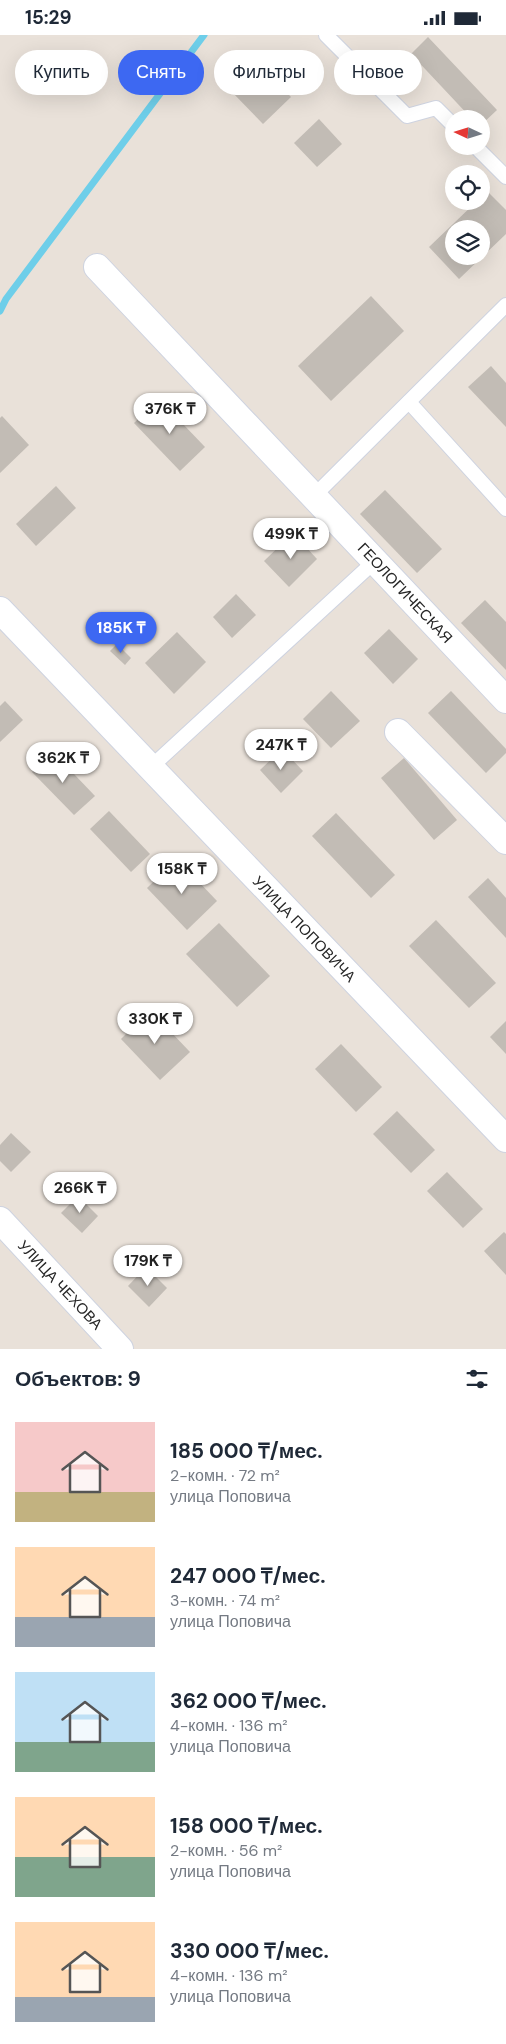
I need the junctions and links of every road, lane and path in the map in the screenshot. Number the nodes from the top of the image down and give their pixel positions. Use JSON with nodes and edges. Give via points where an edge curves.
{"nodes":[{"id":1,"x":326,"y":35,"type":"edge"},
{"id":2,"x":445,"y":117,"type":"edge"},
{"id":3,"x":484,"y":155,"type":"edge"},
{"id":4,"x":506,"y":177,"type":"edge"},
{"id":5,"x":97,"y":267,"type":"dead end"},
{"id":6,"x":506,"y":305,"type":"edge"},
{"id":7,"x":409,"y":401,"type":"junction"},
{"id":8,"x":314,"y":496,"type":"junction"},
{"id":9,"x":506,"y":509,"type":"edge"},
{"id":10,"x":375,"y":561,"type":"junction"},
{"id":11,"x":0,"y":610,"type":"edge"},
{"id":12,"x":506,"y":701,"type":"edge"},
{"id":13,"x":398,"y":733,"type":"dead end"},
{"id":14,"x":150,"y":768,"type":"junction"},
{"id":15,"x":506,"y":841,"type":"edge"},
{"id":16,"x":506,"y":1139,"type":"edge"},
{"id":17,"x":0,"y":1221,"type":"edge"},
{"id":18,"x":120,"y":1349,"type":"edge"}],
"edges":[{"from":1,"to":2,"type":"lane","via":[[407,116],[436,108]]},
{"from":3,"to":4,"type":"lane"},
{"from":5,"to":8,"type":"street","name":"ГЕОЛОГИЧЕСКАЯ"},
{"from":6,"to":7,"type":"lane"},
{"from":7,"to":8,"type":"lane"},
{"from":7,"to":9,"type":"lane"},
{"from":8,"to":10,"type":"street","name":"ГЕОЛОГИЧЕСКАЯ"},
{"from":10,"to":12,"type":"street","name":"ГЕОЛОГИЧЕСКАЯ"},
{"from":10,"to":14,"type":"lane"},
{"from":11,"to":14,"type":"street","name":"УЛИЦА ПОПОВИЧА"},
{"from":13,"to":15,"type":"street"},
{"from":14,"to":16,"type":"street","name":"УЛИЦА ПОПОВИЧА"},
{"from":17,"to":18,"type":"street","name":"УЛИЦА ЧЕХОВА"}]}
